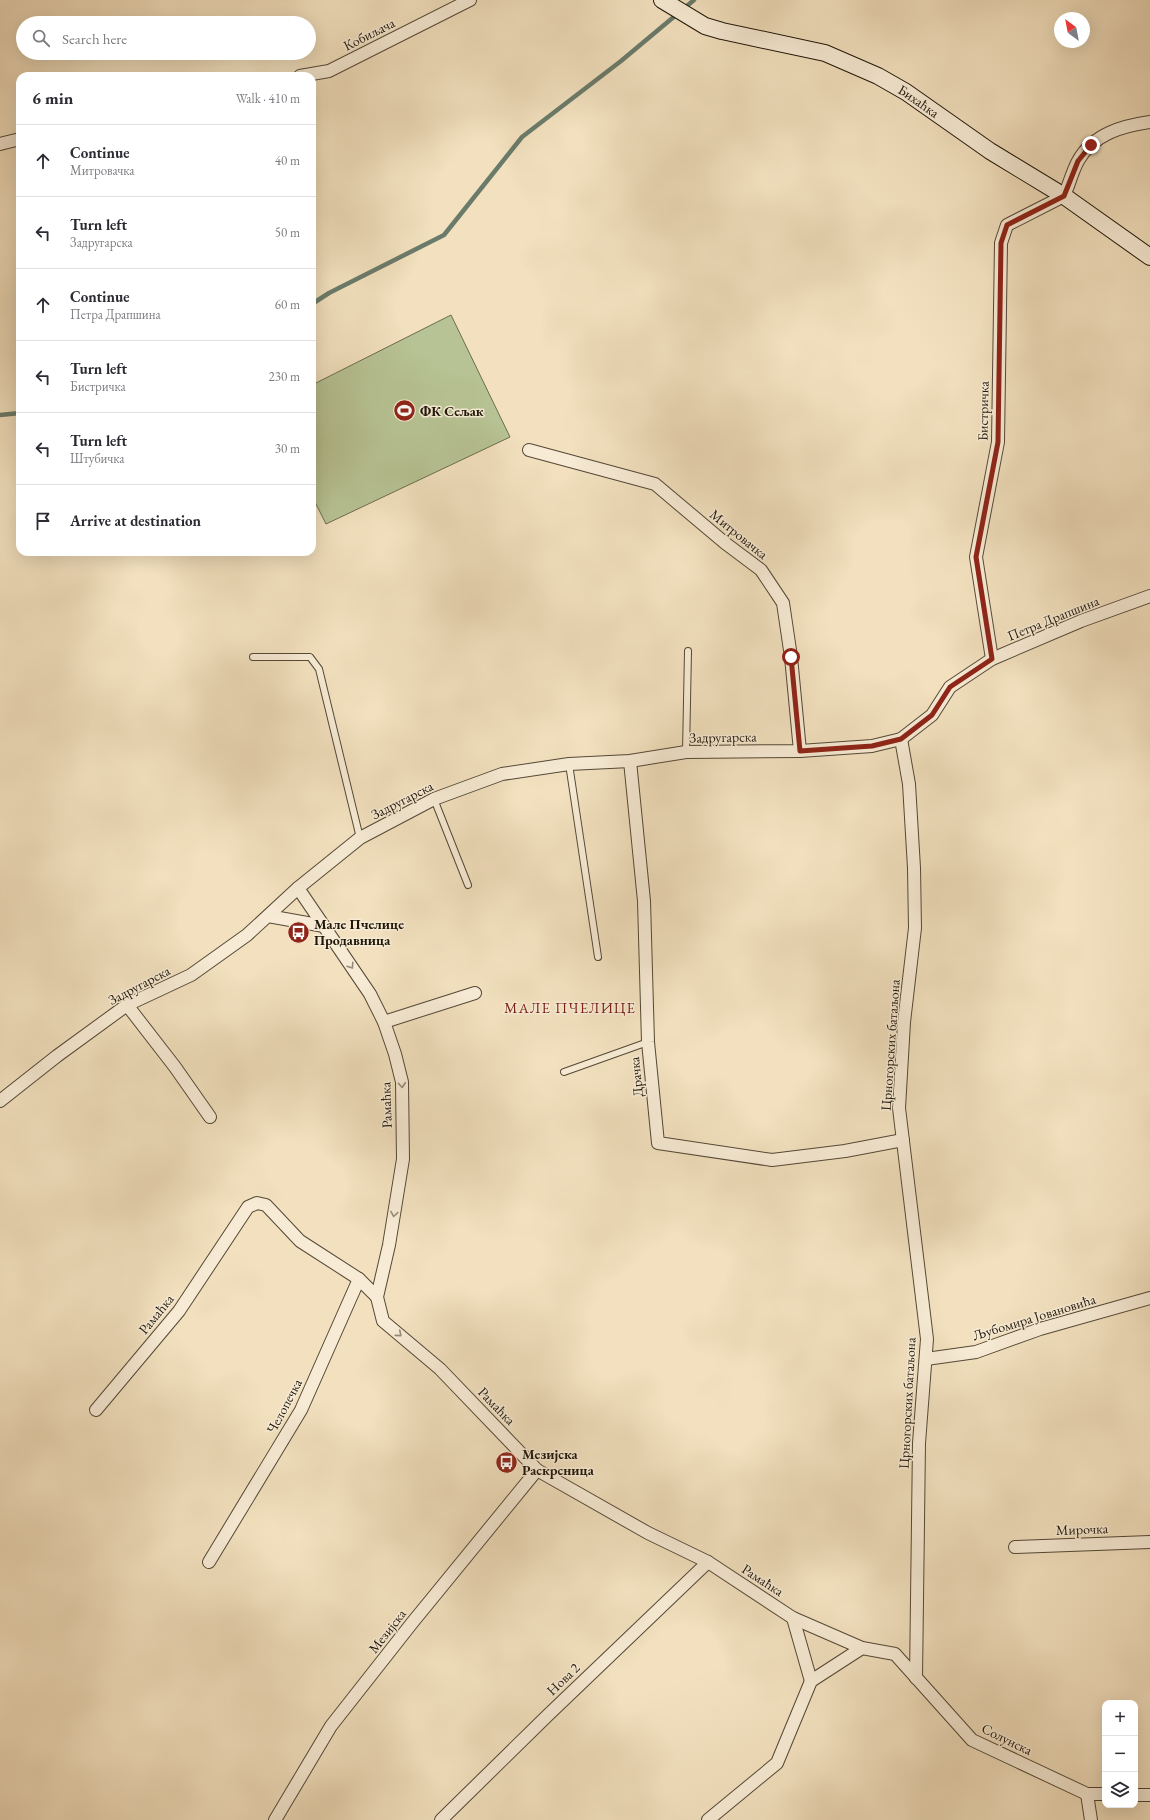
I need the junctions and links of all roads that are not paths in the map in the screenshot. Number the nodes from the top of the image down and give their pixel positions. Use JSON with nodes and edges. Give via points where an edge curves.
{"nodes":[{"id":1,"x":470,"y":0,"type":"edge"},
{"id":2,"x":662,"y":0,"type":"edge"},
{"id":3,"x":316,"y":73,"type":"edge"},
{"id":4,"x":1150,"y":122,"type":"edge"},
{"id":5,"x":16,"y":139,"type":"edge"},
{"id":6,"x":0,"y":144,"type":"edge"},
{"id":7,"x":1064,"y":196,"type":"junction"},
{"id":8,"x":1150,"y":256,"type":"edge"},
{"id":9,"x":529,"y":450,"type":"dead end"},
{"id":10,"x":1150,"y":596,"type":"edge"},
{"id":11,"x":688,"y":651,"type":"dead end"},
{"id":12,"x":253,"y":657,"type":"dead end"},
{"id":13,"x":992,"y":659,"type":"junction"},
{"id":14,"x":901,"y":739,"type":"junction"},
{"id":15,"x":800,"y":751,"type":"junction"},
{"id":16,"x":686,"y":752,"type":"junction"},
{"id":17,"x":630,"y":761,"type":"junction"},
{"id":18,"x":569,"y":764,"type":"junction"},
{"id":19,"x":434,"y":799,"type":"junction"},
{"id":20,"x":360,"y":838,"type":"junction"},
{"id":21,"x":468,"y":885,"type":"dead end"},
{"id":22,"x":298,"y":888,"type":"junction"},
{"id":23,"x":268,"y":916,"type":"junction"},
{"id":24,"x":324,"y":926,"type":"junction"},
{"id":25,"x":598,"y":957,"type":"dead end"},
{"id":26,"x":475,"y":993,"type":"dead end"},
{"id":27,"x":127,"y":1006,"type":"junction"},
{"id":28,"x":384,"y":1022,"type":"junction"},
{"id":29,"x":648,"y":1042,"type":"junction"},
{"id":30,"x":564,"y":1072,"type":"dead end"},
{"id":31,"x":0,"y":1101,"type":"edge"},
{"id":32,"x":210,"y":1117,"type":"dead end"},
{"id":33,"x":903,"y":1140,"type":"junction"},
{"id":34,"x":359,"y":1279,"type":"junction"},
{"id":35,"x":377,"y":1297,"type":"junction"},
{"id":36,"x":1150,"y":1298,"type":"edge"},
{"id":37,"x":926,"y":1359,"type":"junction"},
{"id":38,"x":96,"y":1410,"type":"dead end"},
{"id":39,"x":537,"y":1470,"type":"junction"},
{"id":40,"x":1150,"y":1542,"type":"edge"},
{"id":41,"x":1015,"y":1547,"type":"dead end"},
{"id":42,"x":209,"y":1562,"type":"dead end"},
{"id":43,"x":708,"y":1562,"type":"junction"},
{"id":44,"x":793,"y":1618,"type":"junction"},
{"id":45,"x":862,"y":1648,"type":"junction"},
{"id":46,"x":916,"y":1678,"type":"junction"},
{"id":47,"x":811,"y":1681,"type":"junction"},
{"id":48,"x":1087,"y":1794,"type":"junction"},
{"id":49,"x":1102,"y":1794,"type":"edge"},
{"id":50,"x":1138,"y":1795,"type":"edge"},
{"id":51,"x":1150,"y":1796,"type":"edge"},
{"id":52,"x":720,"y":1815,"type":"edge"},
{"id":53,"x":275,"y":1820,"type":"edge"},
{"id":54,"x":441,"y":1820,"type":"edge"},
{"id":55,"x":708,"y":1820,"type":"edge"},
{"id":56,"x":1091,"y":1820,"type":"edge"}],
"edges":[{"from":1,"to":3,"type":"street","name":"Кобиљача","via":[[329,71]]},
{"from":2,"to":7,"type":"street","name":"Бихаћка","via":[[705,26],[825,53],[878,76],[906,92],[990,151]]},
{"from":4,"to":7,"type":"street","via":[[1107,133],[1091,145],[1078,161]]},
{"from":5,"to":6,"type":"street"},
{"from":7,"to":8,"type":"street","name":"Бихаћка"},
{"from":7,"to":13,"type":"street","name":"Бистричка","via":[[1007,225],[1001,243],[998,442],[976,557]]},
{"from":9,"to":15,"type":"street","name":"Митровачка","via":[[656,484],[761,570],[783,603]]},
{"from":10,"to":13,"type":"street","name":"Петра Драпшина","via":[[1081,621]]},
{"from":11,"to":16,"type":"lane"},
{"from":12,"to":20,"type":"lane","via":[[310,657],[316,662]]},
{"from":13,"to":14,"type":"street","name":"Петра Драпшина","via":[[950,687],[932,715]]},
{"from":14,"to":15,"type":"street","name":"Задругарска","via":[[872,746]]},
{"from":14,"to":33,"type":"street","name":"Црногорских батаљона","via":[[909,784],[915,928],[904,1022],[899,1108]]},
{"from":15,"to":16,"type":"street","name":"Задругарска"},
{"from":16,"to":17,"type":"street","name":"Задругарска"},
{"from":17,"to":18,"type":"street","name":"Задругарска"},
{"from":17,"to":29,"type":"street","name":"Драчка","via":[[644,902]]},
{"from":18,"to":19,"type":"street","name":"Задругарска","via":[[502,774]]},
{"from":18,"to":25,"type":"lane"},
{"from":19,"to":20,"type":"street","name":"Задругарска"},
{"from":19,"to":21,"type":"lane"},
{"from":20,"to":22,"type":"street","name":"Задругарска"},
{"from":22,"to":23,"type":"street","name":"Задругарска"},
{"from":22,"to":24,"type":"street","name":"Рамаћка"},
{"from":23,"to":24,"type":"street"},
{"from":23,"to":27,"type":"street","name":"Задругарска","via":[[247,935],[191,975]]},
{"from":24,"to":28,"type":"street","name":"Рамаћка","one_way":true,"via":[[370,994]]},
{"from":26,"to":28,"type":"street"},
{"from":27,"to":31,"type":"street","name":"Задругарска"},
{"from":27,"to":32,"type":"street"},
{"from":28,"to":35,"type":"street","name":"Рамаћка","one_way":true,"via":[[402,1082],[403,1159],[389,1245]]},
{"from":29,"to":30,"type":"lane"},
{"from":29,"to":33,"type":"street","name":"Драчка","via":[[658,1143],[772,1160],[845,1151]]},
{"from":33,"to":37,"type":"street","name":"Црногорских батаљона","via":[[927,1338]]},
{"from":34,"to":35,"type":"street"},
{"from":34,"to":38,"type":"street","name":"Рамаћка","via":[[300,1241],[266,1205],[257,1203],[248,1206],[179,1311]]},
{"from":34,"to":42,"type":"street","name":"Челопечка","via":[[301,1410]]},
{"from":35,"to":39,"type":"street","name":"Рамаћка","one_way":true,"via":[[383,1321],[440,1369]]},
{"from":36,"to":37,"type":"street","name":"Љубомира Јовановића","via":[[1040,1329],[976,1352]]},
{"from":37,"to":46,"type":"street","name":"Црногорских батаљона","via":[[919,1443]]},
{"from":39,"to":43,"type":"street","name":"Рамаћка","via":[[648,1533]]},
{"from":39,"to":53,"type":"street","name":"Мезијска","via":[[331,1726]]},
{"from":40,"to":41,"type":"street","name":"Мирочка"},
{"from":43,"to":44,"type":"street","name":"Рамаћка"},
{"from":43,"to":54,"type":"street","name":"Нова 2"},
{"from":44,"to":45,"type":"street","name":"Рамаћка"},
{"from":44,"to":47,"type":"street"},
{"from":45,"to":46,"type":"street","via":[[895,1654]]},
{"from":45,"to":47,"type":"street"},
{"from":46,"to":48,"type":"street","name":"Солунска","via":[[972,1740]]},
{"from":47,"to":52,"type":"street","via":[[777,1763]]},
{"from":48,"to":49,"type":"street","name":"Солунска"},
{"from":48,"to":56,"type":"street"},
{"from":50,"to":51,"type":"street"},
{"from":52,"to":55,"type":"street"}]}
